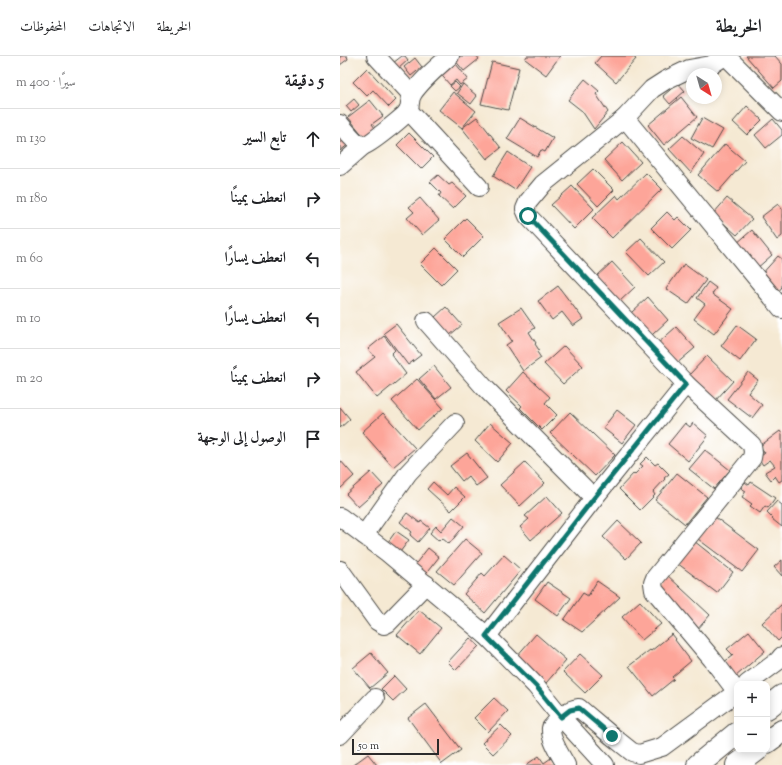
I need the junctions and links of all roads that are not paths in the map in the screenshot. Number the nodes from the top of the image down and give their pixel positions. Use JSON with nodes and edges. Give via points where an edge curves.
{"nodes":[{"id":1,"x":376,"y":56,"type":"edge"},
{"id":2,"x":450,"y":56,"type":"edge"},
{"id":3,"x":696,"y":56,"type":"edge"},
{"id":4,"x":721,"y":59,"type":"edge"},
{"id":5,"x":410,"y":102,"type":"junction"},
{"id":6,"x":782,"y":112,"type":"edge"},
{"id":7,"x":625,"y":118,"type":"junction"},
{"id":8,"x":340,"y":124,"type":"edge"},
{"id":9,"x":364,"y":145,"type":"junction"},
{"id":10,"x":340,"y":166,"type":"edge"},
{"id":11,"x":479,"y":187,"type":"dead end"},
{"id":12,"x":782,"y":309,"type":"edge"},
{"id":13,"x":426,"y":321,"type":"dead end"},
{"id":14,"x":686,"y":384,"type":"junction"},
{"id":15,"x":455,"y":423,"type":"dead end"},
{"id":16,"x":594,"y":498,"type":"junction"},
{"id":17,"x":340,"y":517,"type":"edge"},
{"id":18,"x":364,"y":534,"type":"junction"},
{"id":19,"x":340,"y":570,"type":"edge"},
{"id":20,"x":426,"y":584,"type":"junction"},
{"id":21,"x":486,"y":636,"type":"junction"},
{"id":22,"x":782,"y":656,"type":"edge"},
{"id":23,"x":751,"y":681,"type":"edge"},
{"id":24,"x":734,"y":688,"type":"edge"},
{"id":25,"x":734,"y":694,"type":"edge"},
{"id":26,"x":782,"y":696,"type":"edge"},
{"id":27,"x":375,"y":698,"type":"dead end"},
{"id":28,"x":770,"y":706,"type":"edge"},
{"id":29,"x":782,"y":710,"type":"edge"},
{"id":30,"x":561,"y":717,"type":"junction"},
{"id":31,"x":770,"y":719,"type":"edge"},
{"id":32,"x":782,"y":731,"type":"edge"},
{"id":33,"x":340,"y":735,"type":"edge"},
{"id":34,"x":734,"y":735,"type":"edge"},
{"id":35,"x":782,"y":738,"type":"edge"},
{"id":36,"x":770,"y":740,"type":"edge"},
{"id":37,"x":770,"y":745,"type":"edge"},
{"id":38,"x":747,"y":753,"type":"edge"},
{"id":39,"x":566,"y":765,"type":"edge"},
{"id":40,"x":604,"y":765,"type":"edge"},
{"id":41,"x":698,"y":765,"type":"edge"},
{"id":42,"x":704,"y":765,"type":"edge"}],
"edges":[{"from":1,"to":5,"type":"street"},
{"from":2,"to":5,"type":"street","via":[[431,72]]},
{"from":3,"to":4,"type":"street"},
{"from":4,"to":6,"type":"street"},
{"from":4,"to":7,"type":"street","via":[[689,69],[666,80],[652,89]]},
{"from":5,"to":9,"type":"street","via":[[382,134]]},
{"from":5,"to":11,"type":"street"},
{"from":7,"to":12,"type":"street"},
{"from":7,"to":14,"type":"street","via":[[543,184],[525,208],[528,216]]},
{"from":8,"to":9,"type":"street","via":[[358,144]]},
{"from":9,"to":10,"type":"street"},
{"from":13,"to":16,"type":"street","via":[[484,387]]},
{"from":14,"to":16,"type":"street"},
{"from":14,"to":24,"type":"street","via":[[752,445],[753,452],[752,458],[655,578],[653,587]]},
{"from":15,"to":18,"type":"street","via":[[408,473]]},
{"from":16,"to":21,"type":"street"},
{"from":17,"to":18,"type":"street"},
{"from":18,"to":20,"type":"street"},
{"from":19,"to":20,"type":"street","via":[[378,621],[384,625]]},
{"from":20,"to":21,"type":"street"},
{"from":21,"to":30,"type":"street","via":[[536,686]]},
{"from":22,"to":23,"type":"street"},
{"from":25,"to":30,"type":"street","via":[[662,748],[640,754],[632,752],[579,708],[570,710]]},
{"from":26,"to":28,"type":"highway"},
{"from":27,"to":33,"type":"street"},
{"from":29,"to":31,"type":"highway"},
{"from":30,"to":39,"type":"street","via":[[550,728],[550,732]]},
{"from":30,"to":40,"type":"street"},
{"from":32,"to":36,"type":"highway"},
{"from":34,"to":41,"type":"highway"},
{"from":35,"to":37,"type":"highway"},
{"from":38,"to":42,"type":"highway"}]}
